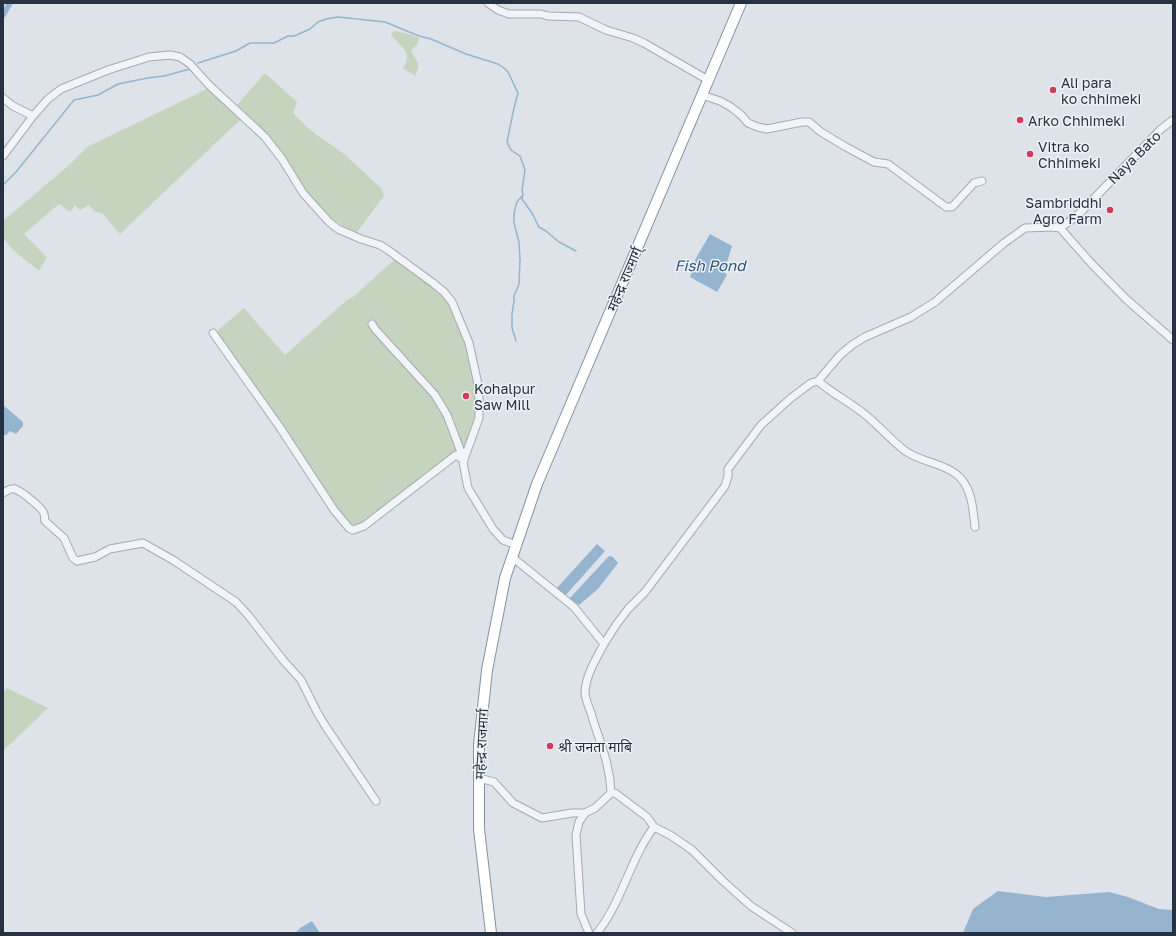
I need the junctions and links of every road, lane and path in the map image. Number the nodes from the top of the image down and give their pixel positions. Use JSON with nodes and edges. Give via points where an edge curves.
{"nodes":[{"id":1,"x":488,"y":3,"type":"edge"},
{"id":2,"x":741,"y":3,"type":"edge"},
{"id":3,"x":708,"y":80,"type":"junction"},
{"id":4,"x":702,"y":95,"type":"junction"},
{"id":5,"x":3,"y":98,"type":"edge"},
{"id":6,"x":33,"y":116,"type":"junction"},
{"id":7,"x":1173,"y":120,"type":"edge"},
{"id":8,"x":3,"y":156,"type":"edge"},
{"id":9,"x":982,"y":181,"type":"dead end"},
{"id":10,"x":1060,"y":228,"type":"junction"},
{"id":11,"x":372,"y":324,"type":"dead end"},
{"id":12,"x":214,"y":333,"type":"dead end"},
{"id":13,"x":1173,"y":340,"type":"edge"},
{"id":14,"x":818,"y":381,"type":"junction"},
{"id":15,"x":464,"y":460,"type":"junction"},
{"id":16,"x":3,"y":493,"type":"edge"},
{"id":17,"x":975,"y":527,"type":"dead end"},
{"id":18,"x":516,"y":545,"type":"junction"},
{"id":19,"x":512,"y":557,"type":"junction"},
{"id":20,"x":604,"y":644,"type":"junction"},
{"id":21,"x":479,"y":778,"type":"junction"},
{"id":22,"x":611,"y":793,"type":"junction"},
{"id":23,"x":376,"y":801,"type":"dead end"},
{"id":24,"x":585,"y":813,"type":"junction"},
{"id":25,"x":654,"y":827,"type":"junction"},
{"id":26,"x":491,"y":933,"type":"edge"},
{"id":27,"x":590,"y":933,"type":"edge"},
{"id":28,"x":596,"y":933,"type":"edge"},
{"id":29,"x":792,"y":933,"type":"edge"}],
"edges":[{"from":1,"to":3,"type":"street","via":[[509,14],[579,17],[606,30],[639,41]]},
{"from":2,"to":3,"type":"highway","name":"महेन्द्र राज्मार्ग्"},
{"from":3,"to":4,"type":"highway","name":"महेन्द्र राज्मार्ग्"},
{"from":4,"to":9,"type":"street","via":[[731,107],[748,123],[758,127],[766,129],[809,122],[821,132],[874,162],[888,164],[946,207],[952,207],[974,183]]},
{"from":4,"to":18,"type":"highway","name":"महेन्द्र राज्मार्ग्","via":[[537,484]]},
{"from":5,"to":6,"type":"street"},
{"from":6,"to":8,"type":"street"},
{"from":6,"to":15,"type":"street","via":[[61,89],[108,70],[149,57],[170,55],[180,57],[190,64],[265,137],[303,194],[329,222],[338,229],[388,250],[433,282],[452,302],[469,343],[478,384],[479,418]]},
{"from":7,"to":10,"type":"street","name":"Naya Bato","via":[[1161,129],[1077,216]]},
{"from":10,"to":13,"type":"street","via":[[1126,299]]},
{"from":10,"to":14,"type":"street","via":[[1025,228],[935,302],[911,317],[852,345],[840,354]]},
{"from":11,"to":15,"type":"street","via":[[435,395],[447,415]]},
{"from":12,"to":15,"type":"street","via":[[334,510],[349,528],[353,530],[364,526],[456,455]]},
{"from":14,"to":17,"type":"street","via":[[833,394],[868,416],[904,450],[956,474],[970,496]]},
{"from":14,"to":20,"type":"street","via":[[796,394],[761,425],[728,469],[725,486],[645,592],[628,609]]},
{"from":15,"to":18,"type":"street","via":[[468,488],[493,529],[503,540]]},
{"from":16,"to":23,"type":"street","via":[[14,489],[36,504],[44,514],[45,521],[64,538],[76,561],[95,557],[110,549],[143,543],[236,602],[301,680],[326,727]]},
{"from":18,"to":19,"type":"highway","name":"महेन्द्र राज्मार्ग्"},
{"from":19,"to":20,"type":"street","via":[[574,607]]},
{"from":19,"to":21,"type":"highway","name":"महेन्द्र राजमार्ग","via":[[505,578],[487,670],[479,746]]},
{"from":20,"to":22,"type":"street","via":[[588,677],[585,694],[606,755]]},
{"from":21,"to":24,"type":"street","via":[[494,782],[513,803],[542,818]]},
{"from":21,"to":26,"type":"highway","name":"महेन्द्र राजमार्ग","via":[[479,829]]},
{"from":22,"to":24,"type":"street","via":[[595,808]]},
{"from":22,"to":25,"type":"street","via":[[616,793],[646,817]]},
{"from":24,"to":27,"type":"street","via":[[576,835],[576,850],[581,914]]},
{"from":25,"to":28,"type":"street","via":[[639,851],[614,906]]},
{"from":25,"to":29,"type":"street","via":[[692,850],[752,906]]}]}
